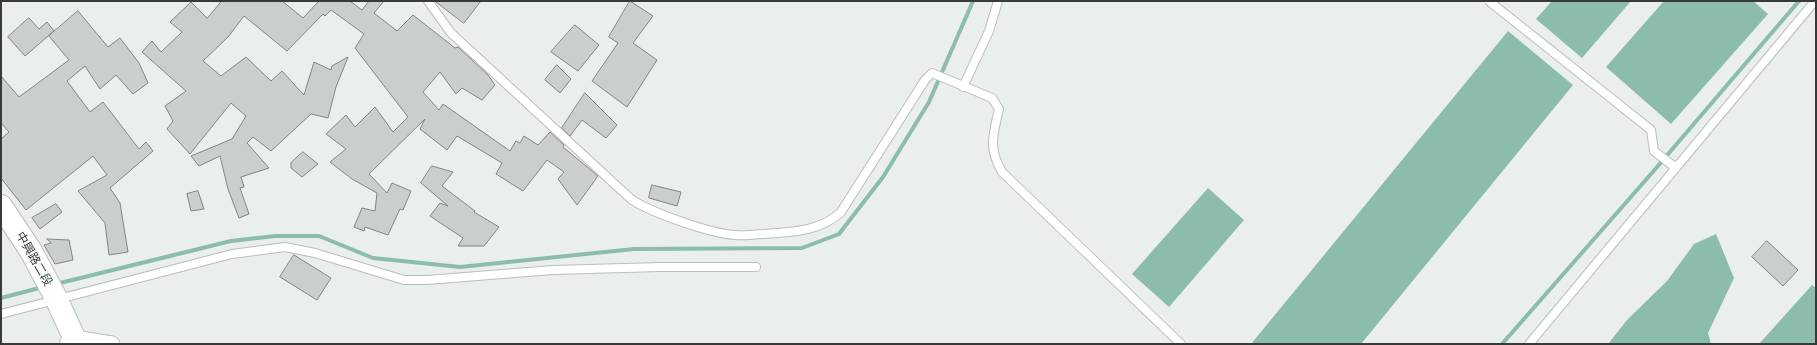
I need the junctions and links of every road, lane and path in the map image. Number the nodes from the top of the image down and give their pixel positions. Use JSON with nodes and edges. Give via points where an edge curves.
{"nodes":[{"id":1,"x":428,"y":1,"type":"edge"},
{"id":2,"x":998,"y":1,"type":"edge"},
{"id":3,"x":1489,"y":1,"type":"edge"},
{"id":4,"x":1815,"y":1,"type":"edge"},
{"id":5,"x":963,"y":87,"type":"junction"},
{"id":6,"x":1676,"y":168,"type":"junction"},
{"id":7,"x":1,"y":206,"type":"edge"},
{"id":8,"x":1,"y":232,"type":"edge"},
{"id":9,"x":26,"y":257,"type":"junction"},
{"id":10,"x":756,"y":267,"type":"dead end"},
{"id":11,"x":48,"y":298,"type":"junction"},
{"id":12,"x":1,"y":314,"type":"edge"},
{"id":13,"x":70,"y":343,"type":"edge"},
{"id":14,"x":112,"y":344,"type":"edge"},
{"id":15,"x":1181,"y":344,"type":"edge"},
{"id":16,"x":1529,"y":344,"type":"edge"}],
"edges":[{"from":1,"to":5,"type":"lane","via":[[450,33],[632,200],[652,210],[736,236],[800,231],[835,217],[925,80],[932,74]]},
{"from":2,"to":5,"type":"lane","via":[[989,31]]},
{"from":3,"to":6,"type":"lane","via":[[1651,130],[1654,151]]},
{"from":4,"to":6,"type":"lane"},
{"from":5,"to":15,"type":"lane","via":[[992,98],[999,110],[992,143],[996,162],[1002,172]]},
{"from":6,"to":16,"type":"lane"},
{"from":7,"to":9,"type":"main road","name":"中興路二段"},
{"from":8,"to":9,"type":"main road","name":"中興路二段"},
{"from":9,"to":11,"type":"main road"},
{"from":10,"to":11,"type":"lane","via":[[552,270],[404,280],[315,253],[285,247],[232,254]]},
{"from":11,"to":12,"type":"lane"},
{"from":11,"to":13,"type":"main road"},
{"from":13,"to":14,"type":"street"}]}
